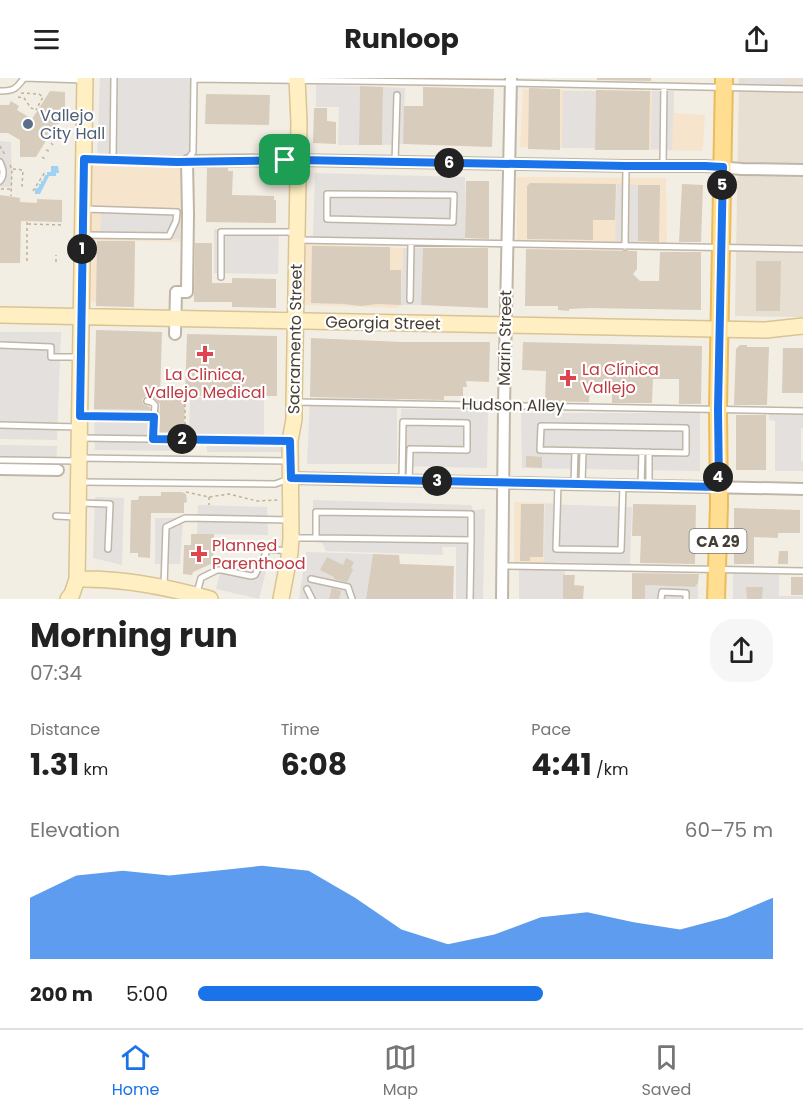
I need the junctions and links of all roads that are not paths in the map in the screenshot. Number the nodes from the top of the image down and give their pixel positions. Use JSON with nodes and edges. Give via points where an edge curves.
{"nodes":[{"id":1,"x":24,"y":78,"type":"edge"},
{"id":2,"x":114,"y":78,"type":"edge"},
{"id":3,"x":85,"y":79,"type":"edge"},
{"id":4,"x":247,"y":79,"type":"edge"},
{"id":5,"x":297,"y":79,"type":"edge"},
{"id":6,"x":511,"y":80,"type":"edge"},
{"id":7,"x":582,"y":81,"type":"edge"},
{"id":8,"x":724,"y":82,"type":"edge"},
{"id":9,"x":664,"y":86,"type":"junction"},
{"id":10,"x":803,"y":89,"type":"edge"},
{"id":11,"x":0,"y":91,"type":"edge"},
{"id":12,"x":397,"y":95,"type":"dead end"},
{"id":13,"x":84,"y":159,"type":"junction"},
{"id":14,"x":113,"y":159,"type":"junction"},
{"id":15,"x":297,"y":160,"type":"junction"},
{"id":16,"x":187,"y":161,"type":"junction"},
{"id":17,"x":0,"y":162,"type":"edge"},
{"id":18,"x":395,"y":162,"type":"junction"},
{"id":19,"x":509,"y":164,"type":"junction"},
{"id":20,"x":663,"y":165,"type":"junction"},
{"id":21,"x":626,"y":166,"type":"junction"},
{"id":22,"x":723,"y":167,"type":"junction"},
{"id":23,"x":803,"y":170,"type":"edge"},
{"id":24,"x":0,"y":181,"type":"edge"},
{"id":25,"x":381,"y":194,"type":"joint"},
{"id":26,"x":83,"y":209,"type":"junction"},
{"id":27,"x":82,"y":235,"type":"junction"},
{"id":28,"x":297,"y":236,"type":"junction"},
{"id":29,"x":411,"y":243,"type":"junction"},
{"id":30,"x":508,"y":245,"type":"junction"},
{"id":31,"x":625,"y":247,"type":"junction"},
{"id":32,"x":721,"y":249,"type":"junction"},
{"id":33,"x":803,"y":249,"type":"edge"},
{"id":34,"x":221,"y":277,"type":"dead end"},
{"id":35,"x":410,"y":300,"type":"dead end"},
{"id":36,"x":0,"y":315,"type":"edge"},
{"id":37,"x":82,"y":316,"type":"junction"},
{"id":38,"x":296,"y":321,"type":"junction"},
{"id":39,"x":506,"y":325,"type":"junction"},
{"id":40,"x":175,"y":326,"type":"junction"},
{"id":41,"x":803,"y":326,"type":"edge"},
{"id":42,"x":720,"y":328,"type":"junction"},
{"id":43,"x":766,"y":330,"type":"junction"},
{"id":44,"x":803,"y":335,"type":"edge"},
{"id":45,"x":0,"y":345,"type":"edge"},
{"id":46,"x":81,"y":357,"type":"junction"},
{"id":47,"x":147,"y":401,"type":"dead end"},
{"id":48,"x":294,"y":402,"type":"junction"},
{"id":49,"x":504,"y":405,"type":"junction"},
{"id":50,"x":718,"y":409,"type":"junction"},
{"id":51,"x":803,"y":411,"type":"edge"},
{"id":52,"x":154,"y":417,"type":"junction"},
{"id":53,"x":0,"y":425,"type":"edge"},
{"id":54,"x":79,"y":427,"type":"junction"},
{"id":55,"x":153,"y":439,"type":"junction"},
{"id":56,"x":290,"y":441,"type":"junction"},
{"id":57,"x":575,"y":451,"type":"junction"},
{"id":58,"x":583,"y":451,"type":"junction"},
{"id":59,"x":645,"y":452,"type":"junction"},
{"id":60,"x":0,"y":460,"type":"edge"},
{"id":61,"x":78,"y":460,"type":"junction"},
{"id":62,"x":290,"y":461,"type":"junction"},
{"id":63,"x":0,"y":469,"type":"edge"},
{"id":64,"x":58,"y":470,"type":"dead end"},
{"id":65,"x":291,"y":478,"type":"junction"},
{"id":66,"x":405,"y":481,"type":"junction"},
{"id":67,"x":78,"y":482,"type":"junction"},
{"id":68,"x":503,"y":483,"type":"junction"},
{"id":69,"x":558,"y":484,"type":"junction"},
{"id":70,"x":578,"y":484,"type":"junction"},
{"id":71,"x":623,"y":485,"type":"junction"},
{"id":72,"x":645,"y":485,"type":"junction"},
{"id":73,"x":719,"y":487,"type":"junction"},
{"id":74,"x":803,"y":489,"type":"edge"},
{"id":75,"x":78,"y":510,"type":"junction"},
{"id":76,"x":56,"y":516,"type":"dead end"},
{"id":77,"x":291,"y":520,"type":"junction"},
{"id":78,"x":316,"y":538,"type":"junction"},
{"id":79,"x":471,"y":540,"type":"junction"},
{"id":80,"x":290,"y":545,"type":"junction"},
{"id":81,"x":108,"y":549,"type":"dead end"},
{"id":82,"x":503,"y":566,"type":"junction"},
{"id":83,"x":717,"y":569,"type":"junction"},
{"id":84,"x":803,"y":570,"type":"edge"},
{"id":85,"x":77,"y":579,"type":"junction"},
{"id":86,"x":311,"y":579,"type":"dead end"},
{"id":87,"x":164,"y":588,"type":"junction"},
{"id":88,"x":307,"y":589,"type":"dead end"},
{"id":89,"x":203,"y":597,"type":"edge"},
{"id":90,"x":68,"y":599,"type":"edge"},
{"id":91,"x":281,"y":599,"type":"edge"},
{"id":92,"x":312,"y":599,"type":"edge"},
{"id":93,"x":352,"y":599,"type":"edge"},
{"id":94,"x":470,"y":599,"type":"edge"},
{"id":95,"x":502,"y":599,"type":"edge"},
{"id":96,"x":662,"y":599,"type":"edge"},
{"id":97,"x":686,"y":599,"type":"edge"},
{"id":98,"x":716,"y":599,"type":"edge"}],
"edges":[{"from":1,"to":3,"type":"lane"},
{"from":1,"to":11,"type":"lane","via":[[12,91]]},
{"from":2,"to":14,"type":"lane"},
{"from":3,"to":13,"type":"main road"},
{"from":4,"to":5,"type":"lane"},
{"from":4,"to":16,"type":"lane","via":[[194,79],[193,152]]},
{"from":5,"to":6,"type":"lane"},
{"from":5,"to":15,"type":"main road","name":"Sacramento Street"},
{"from":6,"to":7,"type":"lane"},
{"from":6,"to":19,"type":"street","name":"Marin Street"},
{"from":7,"to":9,"type":"lane"},
{"from":8,"to":9,"type":"lane"},
{"from":8,"to":10,"type":"lane"},
{"from":8,"to":22,"type":"main road","number":"CA 29"},
{"from":9,"to":20,"type":"lane"},
{"from":12,"to":18,"type":"lane"},
{"from":13,"to":14,"type":"lane"},
{"from":13,"to":26,"type":"main road"},
{"from":14,"to":16,"type":"lane"},
{"from":15,"to":16,"type":"street"},
{"from":15,"to":18,"type":"street"},
{"from":15,"to":28,"type":"main road","name":"Sacramento Street"},
{"from":16,"to":40,"type":"street","via":[[187,292],[176,292]]},
{"from":17,"to":24,"type":"lane"},
{"from":18,"to":19,"type":"street"},
{"from":19,"to":21,"type":"street"},
{"from":19,"to":30,"type":"street","name":"Marin Street"},
{"from":20,"to":21,"type":"street"},
{"from":20,"to":22,"type":"street"},
{"from":21,"to":31,"type":"lane"},
{"from":22,"to":23,"type":"street"},
{"from":22,"to":32,"type":"main road","number":"CA 29"},
{"from":25,"to":25,"type":"lane","via":[[327,194],[327,219],[453,222],[454,195]]},
{"from":26,"to":27,"type":"main road"},
{"from":26,"to":27,"type":"lane","via":[[177,212],[169,236]]},
{"from":27,"to":37,"type":"main road"},
{"from":28,"to":29,"type":"lane"},
{"from":28,"to":34,"type":"lane","via":[[221,232]]},
{"from":28,"to":38,"type":"main road","name":"Sacramento Street"},
{"from":29,"to":30,"type":"lane"},
{"from":29,"to":35,"type":"lane"},
{"from":30,"to":31,"type":"lane"},
{"from":30,"to":39,"type":"street","name":"Marin Street"},
{"from":31,"to":32,"type":"lane"},
{"from":32,"to":33,"type":"lane"},
{"from":32,"to":42,"type":"main road","number":"CA 29"},
{"from":36,"to":37,"type":"main road","name":"Georgia Street"},
{"from":37,"to":40,"type":"main road","name":"Georgia Street"},
{"from":37,"to":46,"type":"main road"},
{"from":38,"to":39,"type":"main road","name":"Georgia Street"},
{"from":38,"to":40,"type":"main road","name":"Georgia Street"},
{"from":38,"to":48,"type":"main road","name":"Sacramento Street"},
{"from":39,"to":42,"type":"main road","name":"Georgia Street"},
{"from":39,"to":49,"type":"street","name":"Marin Street"},
{"from":41,"to":43,"type":"main road","name":"Georgia Street"},
{"from":42,"to":43,"type":"main road","name":"Georgia Street"},
{"from":42,"to":50,"type":"main road","number":"CA 29"},
{"from":43,"to":44,"type":"main road","name":"Georgia Street"},
{"from":45,"to":46,"type":"lane","via":[[51,346],[51,357]]},
{"from":46,"to":54,"type":"main road"},
{"from":47,"to":52,"type":"lane","via":[[155,405]]},
{"from":48,"to":49,"type":"lane","name":"Hudson Alley"},
{"from":48,"to":56,"type":"main road","name":"Sacramento Street"},
{"from":49,"to":50,"type":"lane","name":"Hudson Alley"},
{"from":49,"to":68,"type":"street","name":"Marin Street"},
{"from":50,"to":51,"type":"lane","name":"Hudson Alley"},
{"from":50,"to":73,"type":"main road","number":"CA 29"},
{"from":52,"to":54,"type":"lane","via":[[104,413]]},
{"from":52,"to":55,"type":"lane"},
{"from":53,"to":54,"type":"lane"},
{"from":54,"to":55,"type":"lane"},
{"from":54,"to":61,"type":"main road"},
{"from":55,"to":56,"type":"lane"},
{"from":56,"to":62,"type":"main road","name":"Sacramento Street"},
{"from":57,"to":58,"type":"lane"},
{"from":57,"to":59,"type":"lane","via":[[540,450],[541,426],[686,428],[686,453]]},
{"from":57,"to":70,"type":"lane"},
{"from":58,"to":59,"type":"lane"},
{"from":58,"to":70,"type":"lane"},
{"from":59,"to":72,"type":"lane"},
{"from":60,"to":61,"type":"lane"},
{"from":61,"to":62,"type":"lane"},
{"from":61,"to":67,"type":"main road"},
{"from":62,"to":65,"type":"main road","name":"Sacramento Street"},
{"from":63,"to":64,"type":"street"},
{"from":65,"to":66,"type":"street"},
{"from":65,"to":67,"type":"lane","via":[[275,484]]},
{"from":65,"to":77,"type":"main road","name":"Sacramento Street"},
{"from":66,"to":66,"type":"lane","via":[[410,449],[467,450],[467,423],[403,422]]},
{"from":66,"to":68,"type":"street"},
{"from":67,"to":75,"type":"main road"},
{"from":68,"to":69,"type":"street"},
{"from":68,"to":82,"type":"street","name":"Marin Street"},
{"from":69,"to":70,"type":"street"},
{"from":69,"to":71,"type":"lane","via":[[556,549],[621,550]]},
{"from":70,"to":71,"type":"street"},
{"from":71,"to":72,"type":"street"},
{"from":72,"to":73,"type":"street"},
{"from":73,"to":74,"type":"street"},
{"from":73,"to":83,"type":"main road","number":"CA 29"},
{"from":75,"to":76,"type":"lane"},
{"from":75,"to":81,"type":"lane","via":[[110,504]]},
{"from":75,"to":85,"type":"main road"},
{"from":77,"to":80,"type":"main road","name":"Sacramento Street"},
{"from":77,"to":87,"type":"lane","via":[[185,518],[166,527]]},
{"from":78,"to":79,"type":"lane"},
{"from":78,"to":79,"type":"lane","via":[[316,512],[471,514]]},
{"from":78,"to":80,"type":"lane"},
{"from":79,"to":94,"type":"lane"},
{"from":80,"to":89,"type":"lane","via":[[268,549],[255,575],[217,570],[201,578]]},
{"from":80,"to":91,"type":"main road","name":"Sacramento Street"},
{"from":82,"to":83,"type":"lane"},
{"from":82,"to":95,"type":"street","name":"Marin Street"},
{"from":83,"to":84,"type":"lane"},
{"from":83,"to":98,"type":"main road","number":"CA 29"},
{"from":85,"to":87,"type":"main road"},
{"from":85,"to":90,"type":"main road"},
{"from":86,"to":93,"type":"lane","via":[[348,587]]},
{"from":87,"to":89,"type":"main road"},
{"from":88,"to":92,"type":"lane"},
{"from":96,"to":97,"type":"lane","via":[[662,592],[686,593]]}]}
